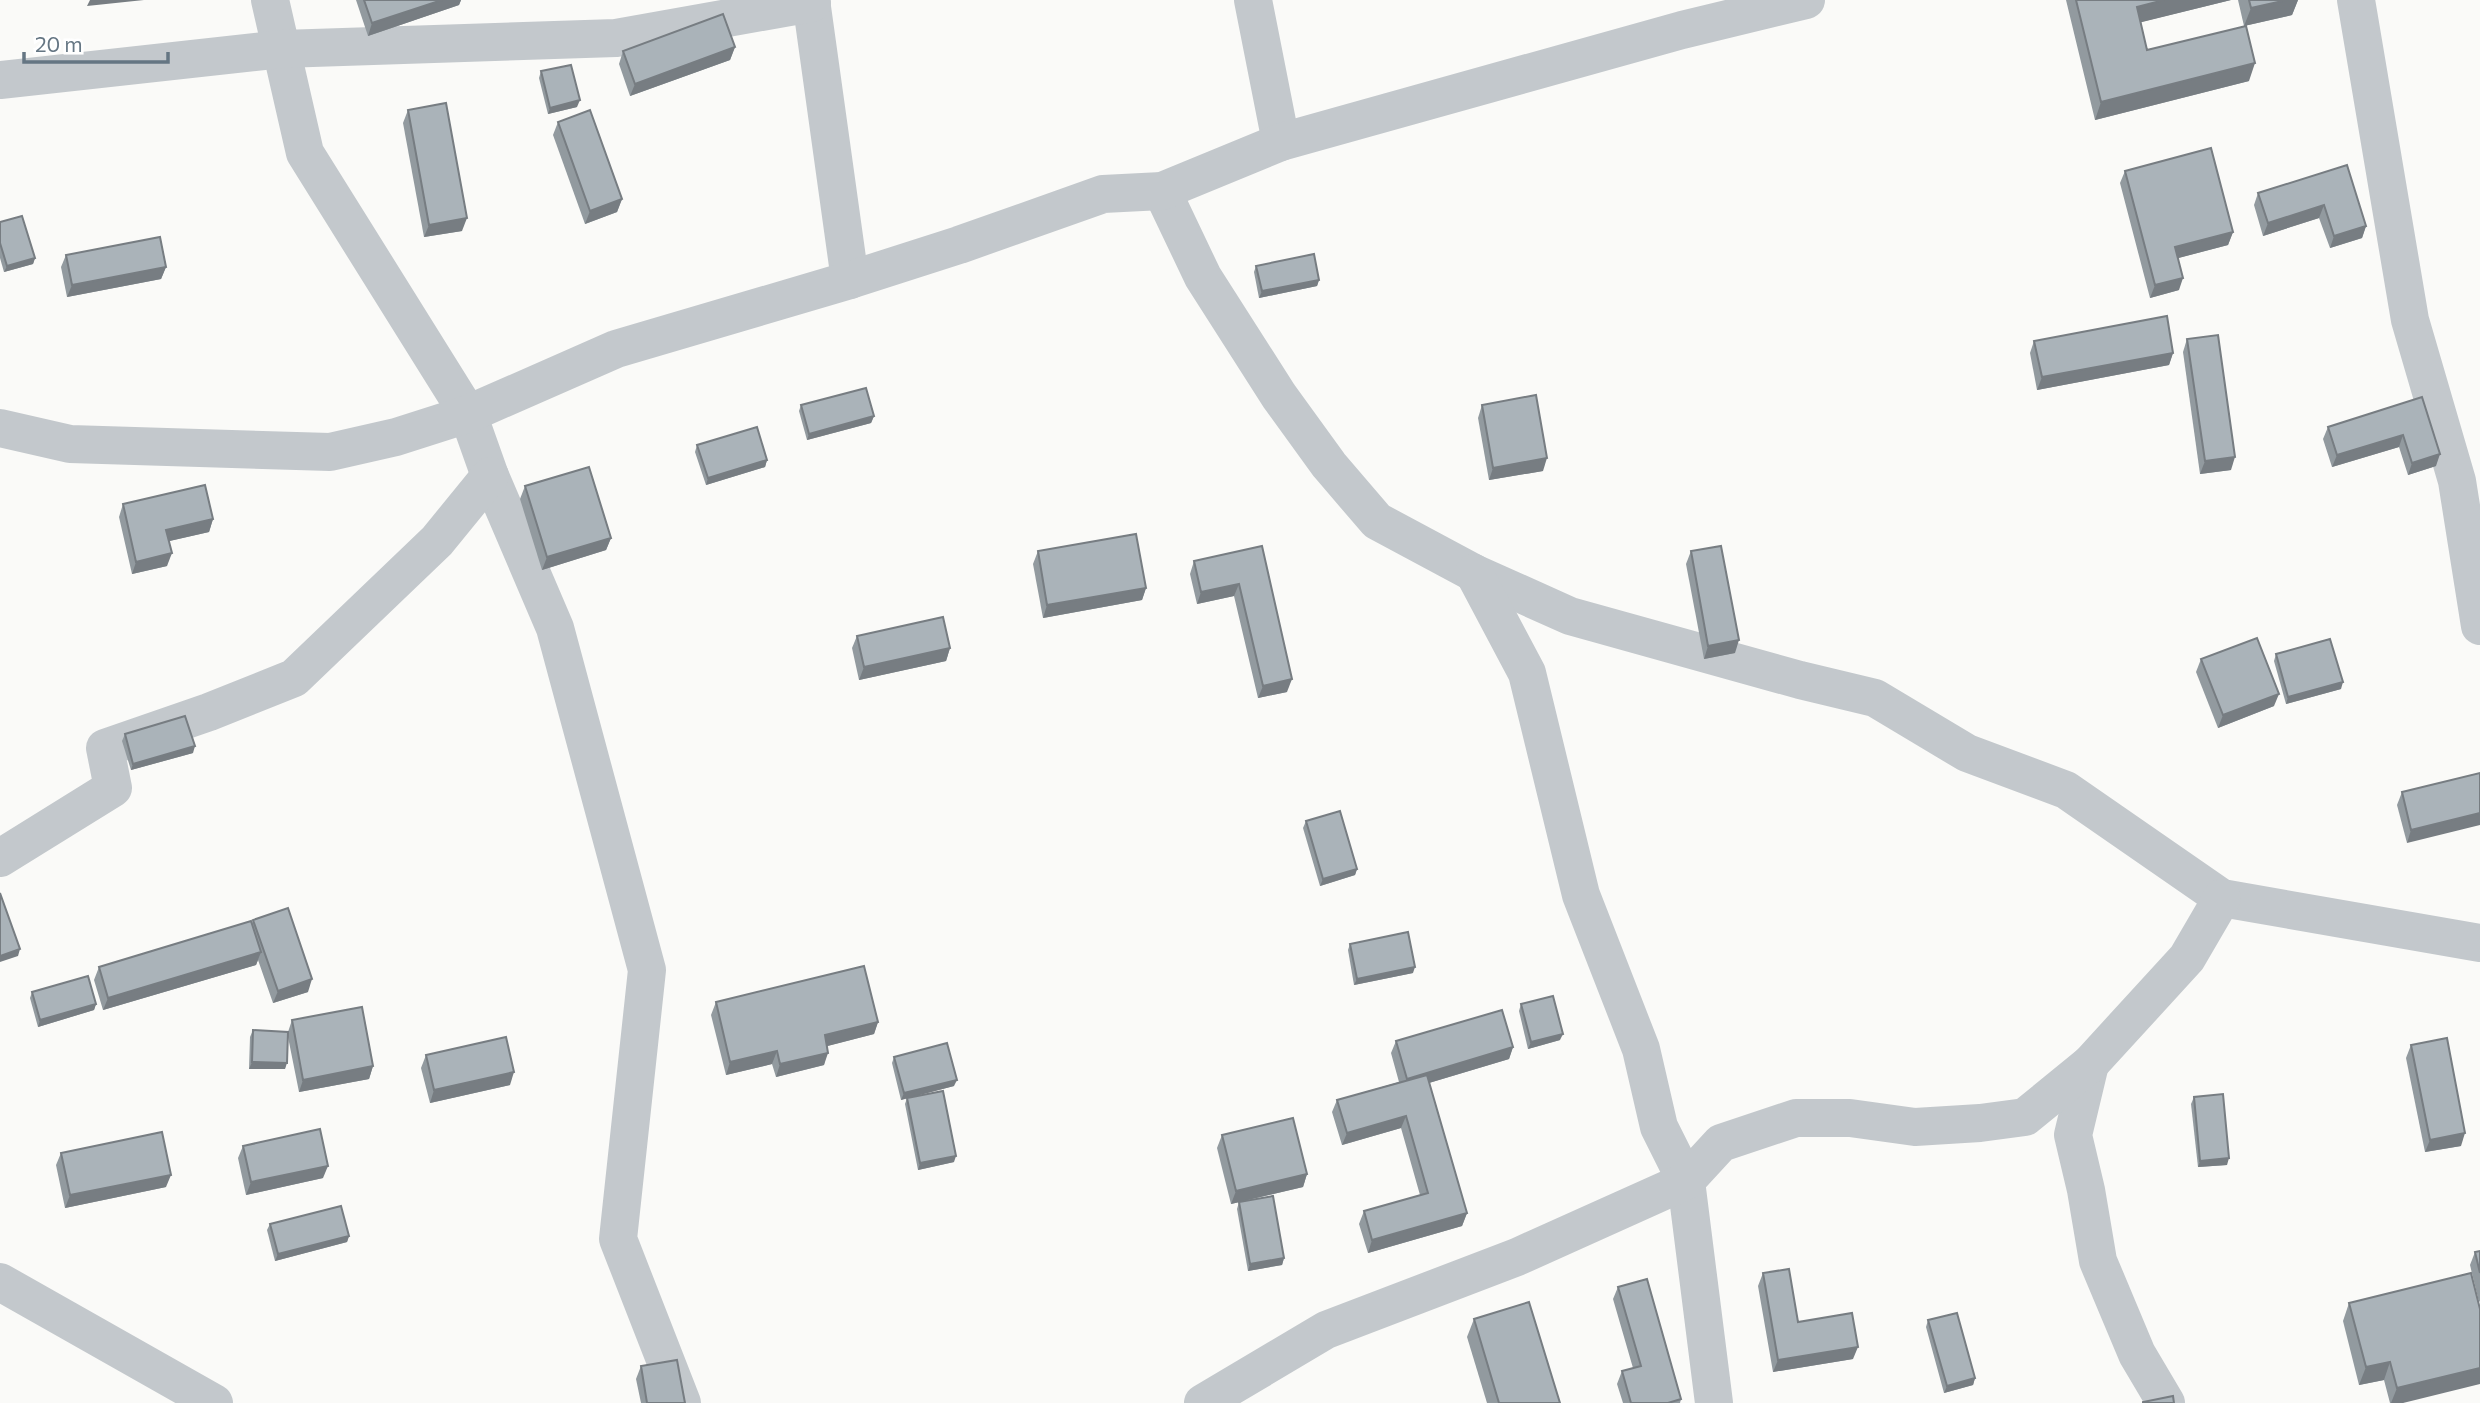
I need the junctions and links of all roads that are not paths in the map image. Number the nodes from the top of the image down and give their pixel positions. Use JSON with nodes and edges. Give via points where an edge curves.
{"nodes":[{"id":1,"x":270,"y":0,"type":"edge"},
{"id":2,"x":1253,"y":0,"type":"edge"},
{"id":3,"x":1806,"y":0,"type":"edge"},
{"id":4,"x":2356,"y":0,"type":"edge"},
{"id":5,"x":812,"y":2,"type":"edge"},
{"id":6,"x":282,"y":49,"type":"junction"},
{"id":7,"x":0,"y":80,"type":"edge"},
{"id":8,"x":1280,"y":142,"type":"junction"},
{"id":9,"x":1162,"y":191,"type":"junction"},
{"id":10,"x":850,"y":280,"type":"junction"},
{"id":11,"x":468,"y":414,"type":"junction"},
{"id":12,"x":0,"y":428,"type":"edge"},
{"id":13,"x":490,"y":476,"type":"junction"},
{"id":14,"x":1474,"y":573,"type":"junction"},
{"id":15,"x":2480,"y":626,"type":"edge"},
{"id":16,"x":0,"y":858,"type":"edge"},
{"id":17,"x":2222,"y":898,"type":"junction"},
{"id":18,"x":2480,"y":943,"type":"edge"},
{"id":19,"x":2090,"y":1064,"type":"junction"},
{"id":20,"x":1686,"y":1181,"type":"junction"},
{"id":21,"x":0,"y":1282,"type":"edge"},
{"id":22,"x":214,"y":1403,"type":"edge"},
{"id":23,"x":682,"y":1403,"type":"edge"},
{"id":24,"x":1203,"y":1403,"type":"edge"},
{"id":25,"x":1714,"y":1403,"type":"edge"},
{"id":26,"x":2166,"y":1403,"type":"edge"}],
"edges":[{"from":1,"to":6,"type":"street"},
{"from":2,"to":8,"type":"street"},
{"from":3,"to":8,"type":"street"},
{"from":4,"to":15,"type":"street","via":[[2410,320],[2457,481]]},
{"from":5,"to":6,"type":"street","via":[[617,38]]},
{"from":5,"to":10,"type":"street"},
{"from":6,"to":7,"type":"street"},
{"from":6,"to":11,"type":"street","via":[[305,153]]},
{"from":8,"to":9,"type":"street"},
{"from":9,"to":10,"type":"street","via":[[1103,194]]},
{"from":9,"to":14,"type":"street","via":[[1203,278],[1329,465],[1377,521]]},
{"from":10,"to":11,"type":"street","via":[[616,349]]},
{"from":11,"to":12,"type":"street","via":[[330,452],[70,444]]},
{"from":11,"to":13,"type":"street"},
{"from":13,"to":16,"type":"street","via":[[437,541],[294,678],[105,748],[113,788]]},
{"from":13,"to":23,"type":"street","via":[[555,628],[647,970],[618,1239]]},
{"from":14,"to":17,"type":"street","via":[[1570,616],[1875,698],[1967,753],[2066,790]]},
{"from":14,"to":20,"type":"street","via":[[1527,673],[1581,895],[1641,1049],[1659,1127]]},
{"from":17,"to":18,"type":"street"},
{"from":17,"to":19,"type":"street","via":[[2187,958]]},
{"from":19,"to":20,"type":"street","via":[[2025,1117],[1915,1127],[1850,1118],[1796,1118],[1721,1143]]},
{"from":19,"to":26,"type":"street","via":[[2073,1135],[2098,1261],[2137,1354]]},
{"from":20,"to":24,"type":"street","via":[[1517,1256],[1326,1330]]},
{"from":20,"to":25,"type":"street"},
{"from":21,"to":22,"type":"street"}]}
